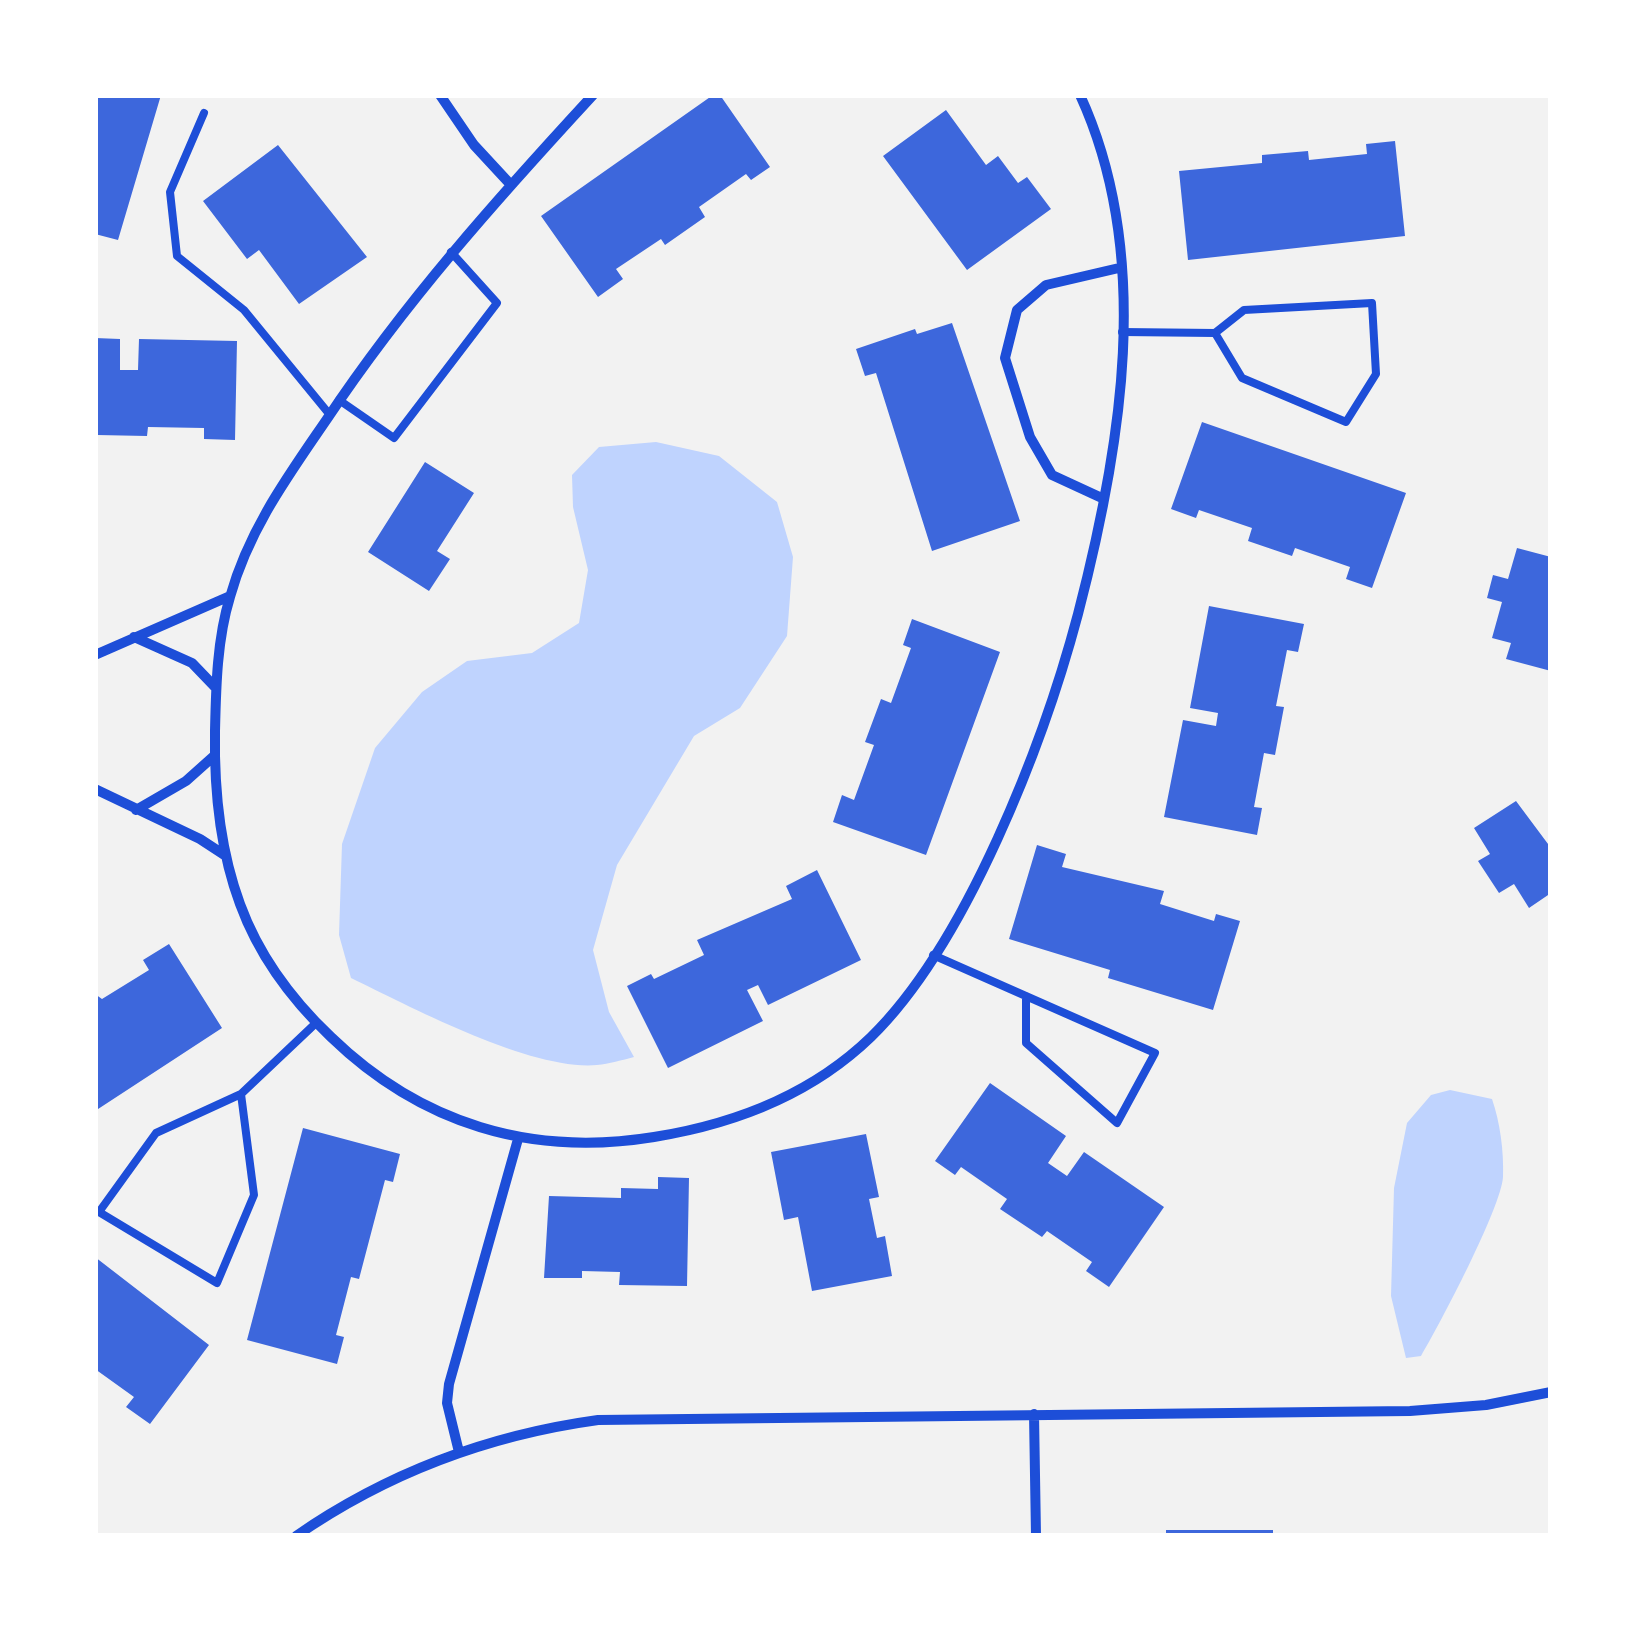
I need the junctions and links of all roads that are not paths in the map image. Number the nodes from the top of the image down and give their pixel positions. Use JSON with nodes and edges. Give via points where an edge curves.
{"nodes":[{"id":1,"x":440,"y":95,"type":"edge"},
{"id":2,"x":593,"y":95,"type":"edge"},
{"id":3,"x":1080,"y":95,"type":"edge"},
{"id":4,"x":204,"y":113,"type":"dead end"},
{"id":5,"x":511,"y":185,"type":"junction"},
{"id":6,"x":451,"y":252,"type":"junction"},
{"id":7,"x":1119,"y":268,"type":"junction"},
{"id":8,"x":1122,"y":332,"type":"junction"},
{"id":9,"x":1215,"y":333,"type":"junction"},
{"id":10,"x":339,"y":400,"type":"junction"},
{"id":11,"x":330,"y":414,"type":"junction"},
{"id":12,"x":1104,"y":499,"type":"junction"},
{"id":13,"x":230,"y":596,"type":"junction"},
{"id":14,"x":133,"y":637,"type":"junction"},
{"id":15,"x":95,"y":655,"type":"edge"},
{"id":16,"x":216,"y":688,"type":"junction"},
{"id":17,"x":214,"y":756,"type":"junction"},
{"id":18,"x":95,"y":789,"type":"edge"},
{"id":19,"x":136,"y":810,"type":"junction"},
{"id":20,"x":226,"y":856,"type":"junction"},
{"id":21,"x":934,"y":954,"type":"junction"},
{"id":22,"x":1026,"y":996,"type":"junction"},
{"id":23,"x":316,"y":1023,"type":"junction"},
{"id":24,"x":241,"y":1094,"type":"junction"},
{"id":25,"x":518,"y":1138,"type":"junction"},
{"id":26,"x":1551,"y":1392,"type":"edge"},
{"id":27,"x":1034,"y":1414,"type":"junction"},
{"id":28,"x":459,"y":1452,"type":"junction"},
{"id":29,"x":296,"y":1536,"type":"edge"},
{"id":30,"x":1036,"y":1536,"type":"edge"}],
"edges":[{"from":1,"to":5,"type":"street"},
{"from":2,"to":5,"type":"street"},
{"from":3,"to":7,"type":"street","via":[[1106,170]]},
{"from":4,"to":11,"type":"lane","via":[[170,192],[177,256],[244,310]]},
{"from":5,"to":6,"type":"street"},
{"from":6,"to":10,"type":"street"},
{"from":6,"to":10,"type":"lane","via":[[497,303],[394,438]]},
{"from":7,"to":8,"type":"street"},
{"from":7,"to":12,"type":"street","via":[[1046,285],[1017,310],[1005,358],[1030,437],[1052,475]]},
{"from":8,"to":9,"type":"lane"},
{"from":8,"to":12,"type":"street","via":[[1122,385]]},
{"from":9,"to":9,"type":"lane","via":[[1244,310],[1372,303],[1376,374],[1346,422],[1242,378]]},
{"from":10,"to":11,"type":"street"},
{"from":11,"to":13,"type":"street","via":[[265,510]]},
{"from":12,"to":21,"type":"street","via":[[1070,645],[1025,771]]},
{"from":13,"to":14,"type":"street"},
{"from":13,"to":16,"type":"street"},
{"from":14,"to":15,"type":"street"},
{"from":14,"to":16,"type":"street","via":[[192,663]]},
{"from":16,"to":17,"type":"street"},
{"from":17,"to":19,"type":"street"},
{"from":17,"to":20,"type":"street"},
{"from":18,"to":19,"type":"street"},
{"from":19,"to":20,"type":"street"},
{"from":20,"to":23,"type":"street","via":[[263,952]]},
{"from":21,"to":22,"type":"lane"},
{"from":21,"to":25,"type":"street","via":[[873,1035],[813,1083],[764,1108],[698,1130],[629,1141]]},
{"from":22,"to":22,"type":"lane","via":[[1155,1053],[1117,1123],[1026,1043]]},
{"from":23,"to":24,"type":"lane"},
{"from":23,"to":25,"type":"street","via":[[400,1094],[462,1125]]},
{"from":24,"to":24,"type":"lane","via":[[156,1133],[99,1212],[216,1283],[254,1196]]},
{"from":25,"to":28,"type":"street","via":[[449,1384]]},
{"from":26,"to":27,"type":"street","via":[[1410,1410]]},
{"from":27,"to":28,"type":"street","via":[[634,1417],[544,1428]]},
{"from":27,"to":30,"type":"street"},
{"from":28,"to":29,"type":"street","via":[[379,1485]]}]}
